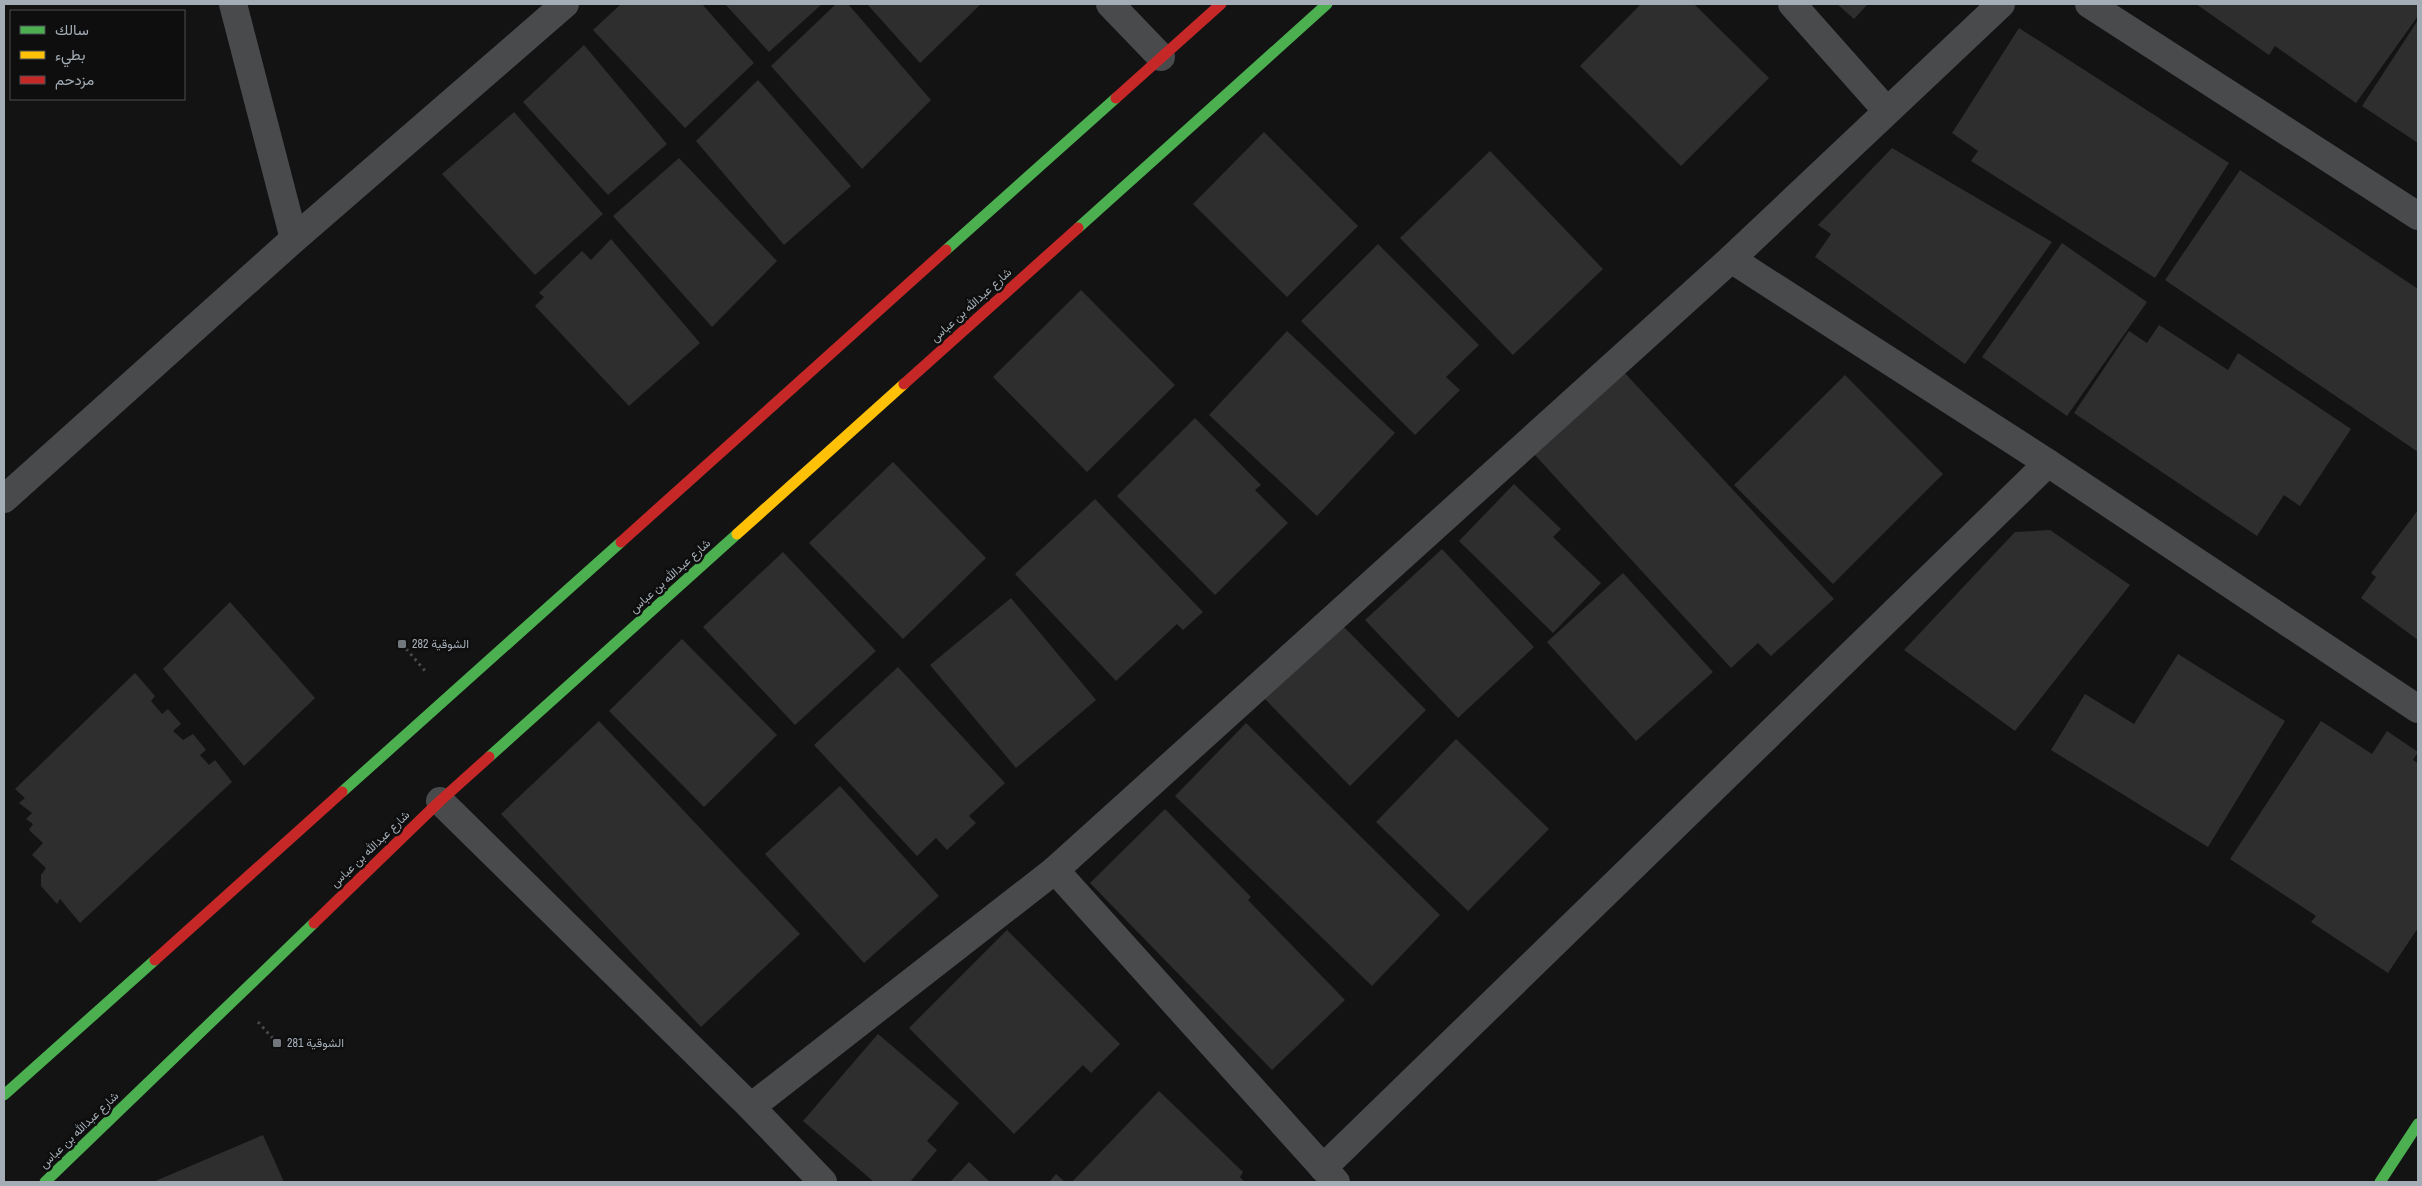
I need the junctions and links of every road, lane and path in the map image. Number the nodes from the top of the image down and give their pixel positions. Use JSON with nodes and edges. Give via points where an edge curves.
{"nodes":[{"id":1,"x":233,"y":4,"type":"edge"},
{"id":2,"x":565,"y":4,"type":"edge"},
{"id":3,"x":1110,"y":4,"type":"edge"},
{"id":4,"x":1221,"y":4,"type":"edge"},
{"id":5,"x":1327,"y":4,"type":"edge"},
{"id":6,"x":1792,"y":4,"type":"edge"},
{"id":7,"x":2001,"y":4,"type":"edge"},
{"id":8,"x":2089,"y":4,"type":"edge"},
{"id":9,"x":1161,"y":57,"type":"junction"},
{"id":10,"x":1887,"y":111,"type":"junction"},
{"id":11,"x":2418,"y":216,"type":"edge"},
{"id":12,"x":294,"y":239,"type":"junction"},
{"id":13,"x":1730,"y":259,"type":"junction"},
{"id":14,"x":2048,"y":463,"type":"junction"},
{"id":15,"x":4,"y":499,"type":"edge"},
{"id":16,"x":2418,"y":709,"type":"edge"},
{"id":17,"x":440,"y":801,"type":"junction"},
{"id":18,"x":1055,"y":870,"type":"junction"},
{"id":19,"x":5,"y":1089,"type":"edge"},
{"id":20,"x":751,"y":1107,"type":"junction"},
{"id":21,"x":2418,"y":1124,"type":"edge"},
{"id":22,"x":2388,"y":1171,"type":"junction"},
{"id":23,"x":67,"y":1173,"type":"edge"},
{"id":24,"x":1329,"y":1175,"type":"edge"},
{"id":25,"x":2399,"y":1178,"type":"dead end"},
{"id":26,"x":45,"y":1182,"type":"edge"},
{"id":27,"x":823,"y":1182,"type":"edge"},
{"id":28,"x":2380,"y":1182,"type":"edge"}],
"edges":[{"from":1,"to":12,"type":"street"},
{"from":2,"to":12,"type":"street"},
{"from":3,"to":9,"type":"street"},
{"from":4,"to":9,"type":"main road"},
{"from":5,"to":17,"type":"main road","name":"شارع عبدالله بن عباس"},
{"from":6,"to":10,"type":"street"},
{"from":7,"to":10,"type":"street"},
{"from":8,"to":11,"type":"street"},
{"from":9,"to":19,"type":"main road"},
{"from":10,"to":13,"type":"street"},
{"from":12,"to":15,"type":"street"},
{"from":13,"to":14,"type":"street"},
{"from":13,"to":18,"type":"street"},
{"from":14,"to":16,"type":"street"},
{"from":14,"to":24,"type":"street"},
{"from":17,"to":20,"type":"street"},
{"from":17,"to":23,"type":"main road","name":"شارع عبدالله بن عباس"},
{"from":18,"to":20,"type":"street"},
{"from":18,"to":24,"type":"street"},
{"from":20,"to":27,"type":"street"},
{"from":21,"to":22,"type":"main road"},
{"from":22,"to":25,"type":"main road"},
{"from":22,"to":28,"type":"main road"},
{"from":23,"to":26,"type":"main road","name":"شارع عبدالله بن عباس"}]}
